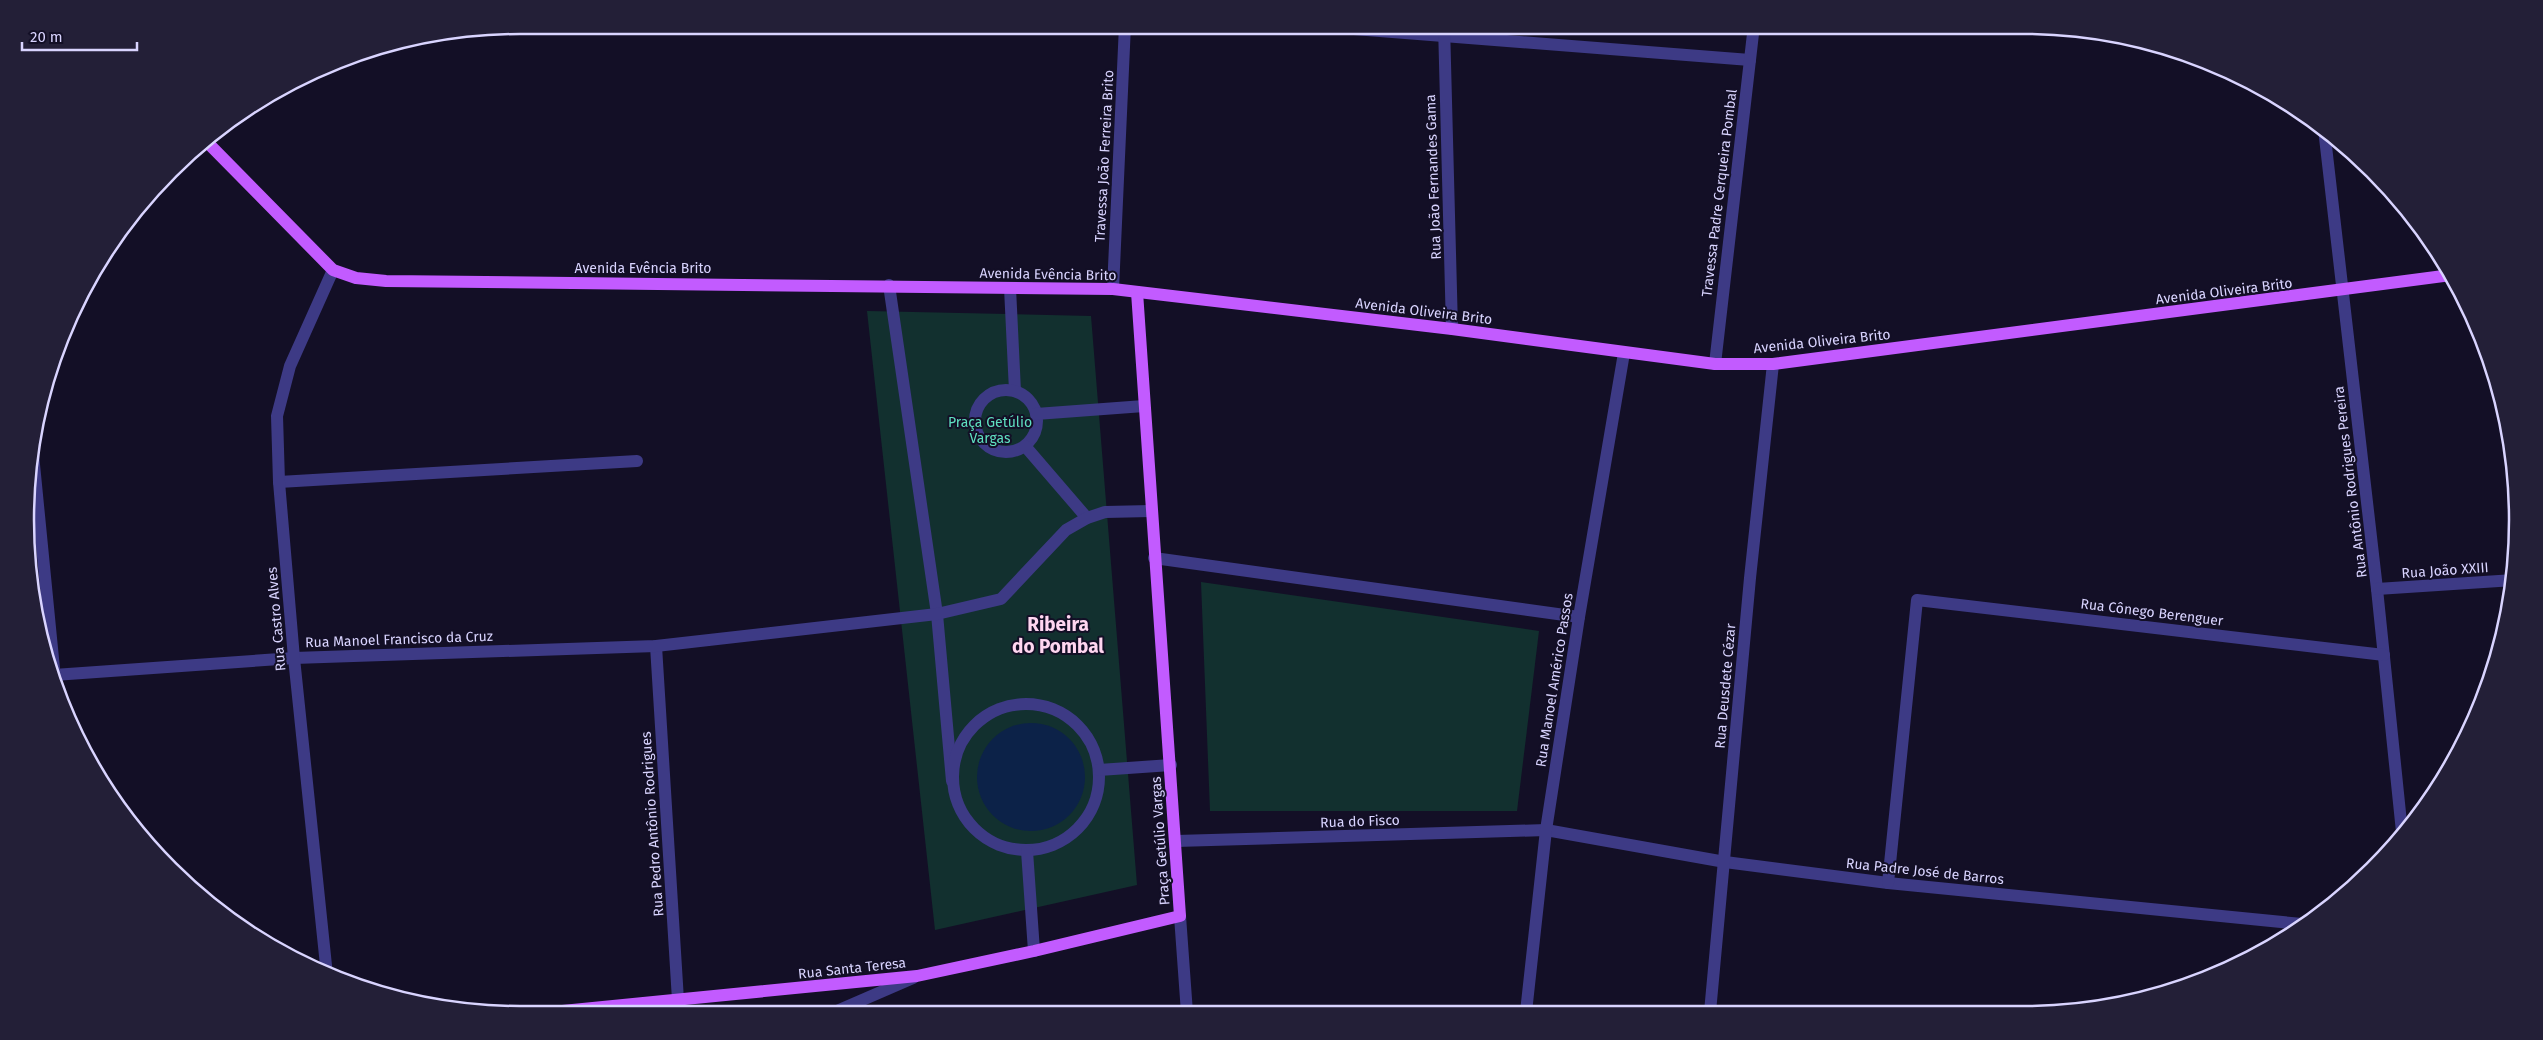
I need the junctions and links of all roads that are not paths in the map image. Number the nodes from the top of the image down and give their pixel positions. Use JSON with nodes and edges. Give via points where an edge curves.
{"nodes":[{"id":1,"x":1125,"y":34,"type":"edge"},
{"id":2,"x":1444,"y":34,"type":"edge"},
{"id":3,"x":1476,"y":34,"type":"edge"},
{"id":4,"x":1753,"y":34,"type":"edge"},
{"id":5,"x":1750,"y":60,"type":"junction"},
{"id":6,"x":2325,"y":139,"type":"edge"},
{"id":7,"x":210,"y":145,"type":"edge"},
{"id":8,"x":333,"y":270,"type":"junction"},
{"id":9,"x":2443,"y":276,"type":"edge"},
{"id":10,"x":889,"y":285,"type":"junction"},
{"id":11,"x":1010,"y":288,"type":"junction"},
{"id":12,"x":1113,"y":289,"type":"junction"},
{"id":13,"x":2342,"y":291,"type":"junction"},
{"id":14,"x":1137,"y":292,"type":"junction"},
{"id":15,"x":1452,"y":329,"type":"junction"},
{"id":16,"x":1624,"y":353,"type":"junction"},
{"id":17,"x":1715,"y":364,"type":"junction"},
{"id":18,"x":1773,"y":364,"type":"junction"},
{"id":19,"x":1015,"y":391,"type":"junction"},
{"id":20,"x":1144,"y":406,"type":"junction"},
{"id":21,"x":1036,"y":414,"type":"junction"},
{"id":22,"x":1025,"y":446,"type":"junction"},
{"id":23,"x":637,"y":461,"type":"dead end"},
{"id":24,"x":36,"y":482,"type":"edge"},
{"id":25,"x":279,"y":482,"type":"junction"},
{"id":26,"x":1151,"y":511,"type":"junction"},
{"id":27,"x":1086,"y":518,"type":"junction"},
{"id":28,"x":1154,"y":558,"type":"junction"},
{"id":29,"x":2505,"y":581,"type":"edge"},
{"id":30,"x":2377,"y":589,"type":"junction"},
{"id":31,"x":936,"y":614,"type":"junction"},
{"id":32,"x":1579,"y":617,"type":"junction"},
{"id":33,"x":656,"y":646,"type":"junction"},
{"id":34,"x":52,"y":651,"type":"edge"},
{"id":35,"x":2384,"y":655,"type":"junction"},
{"id":36,"x":294,"y":658,"type":"junction"},
{"id":37,"x":60,"y":675,"type":"edge"},
{"id":38,"x":1171,"y":765,"type":"junction"},
{"id":39,"x":1099,"y":770,"type":"junction"},
{"id":40,"x":952,"y":780,"type":"junction"},
{"id":41,"x":2401,"y":826,"type":"edge"},
{"id":42,"x":1546,"y":830,"type":"junction"},
{"id":43,"x":1176,"y":841,"type":"junction"},
{"id":44,"x":1027,"y":851,"type":"junction"},
{"id":45,"x":1725,"y":862,"type":"junction"},
{"id":46,"x":1888,"y":883,"type":"junction"},
{"id":47,"x":1180,"y":916,"type":"junction"},
{"id":48,"x":2294,"y":923,"type":"edge"},
{"id":49,"x":1034,"y":951,"type":"junction"},
{"id":50,"x":327,"y":966,"type":"edge"},
{"id":51,"x":917,"y":976,"type":"junction"},
{"id":52,"x":678,"y":1000,"type":"junction"},
{"id":53,"x":616,"y":1006,"type":"edge"},
{"id":54,"x":848,"y":1006,"type":"edge"},
{"id":55,"x":1186,"y":1006,"type":"edge"},
{"id":56,"x":1527,"y":1006,"type":"edge"},
{"id":57,"x":1711,"y":1006,"type":"edge"}],
"edges":[{"from":1,"to":12,"type":"street","name":"Travessa João Ferreira Brito"},
{"from":2,"to":15,"type":"street","name":"Rua João Fernandes Gama"},
{"from":3,"to":5,"type":"street"},
{"from":4,"to":5,"type":"street","name":"Travessa Padre Cerqueira Pombal"},
{"from":5,"to":17,"type":"street","name":"Travessa Padre Cerqueira Pombal"},
{"from":6,"to":13,"type":"street","name":"Rua Antônio Rodrigues Pereira"},
{"from":7,"to":8,"type":"main road","name":"Avenida Evência Brito"},
{"from":8,"to":10,"type":"main road","name":"Avenida Evência Brito","via":[[356,278],[386,281]]},
{"from":8,"to":25,"type":"street","name":"Rua Castro Alves","via":[[290,366],[277,416]]},
{"from":9,"to":13,"type":"main road","name":"Avenida Oliveira Brito"},
{"from":10,"to":11,"type":"main road","name":"Avenida Evência Brito"},
{"from":10,"to":31,"type":"street"},
{"from":11,"to":12,"type":"main road","name":"Avenida Evência Brito"},
{"from":11,"to":19,"type":"street"},
{"from":12,"to":14,"type":"main road","name":"Avenida Evência Brito"},
{"from":13,"to":18,"type":"main road","name":"Avenida Oliveira Brito"},
{"from":13,"to":30,"type":"street","name":"Rua Antônio Rodrigues Pereira"},
{"from":14,"to":15,"type":"main road","name":"Avenida Oliveira Brito"},
{"from":14,"to":20,"type":"main road","name":"Praça Getúlio Vargas"},
{"from":15,"to":16,"type":"main road","name":"Avenida Oliveira Brito"},
{"from":16,"to":17,"type":"main road","name":"Avenida Oliveira Brito"},
{"from":16,"to":32,"type":"street","name":"Rua Manoel Américo Passos"},
{"from":17,"to":18,"type":"main road","name":"Avenida Oliveira Brito"},
{"from":18,"to":45,"type":"street","name":"Rua Deusdete Cézar"},
{"from":19,"to":21,"type":"street","via":[[1032,404]]},
{"from":19,"to":22,"type":"street","via":[[1004,390],[985,398],[978,406],[975,427],[986,445],[995,450],[1005,453]]},
{"from":20,"to":21,"type":"street"},
{"from":20,"to":26,"type":"main road","name":"Praça Getúlio Vargas"},
{"from":21,"to":22,"type":"street","via":[[1036,431]]},
{"from":22,"to":27,"type":"street"},
{"from":23,"to":25,"type":"street"},
{"from":24,"to":34,"type":"street"},
{"from":25,"to":36,"type":"street","name":"Rua Castro Alves"},
{"from":26,"to":27,"type":"street","via":[[1105,512]]},
{"from":26,"to":28,"type":"main road","name":"Praça Getúlio Vargas"},
{"from":27,"to":31,"type":"street","via":[[1066,530],[1001,599]]},
{"from":28,"to":32,"type":"street"},
{"from":28,"to":38,"type":"main road","name":"Praça Getúlio Vargas"},
{"from":29,"to":30,"type":"street","name":"Rua João XXIII"},
{"from":30,"to":35,"type":"street","name":"Rua Antônio Rodrigues Pereira"},
{"from":31,"to":33,"type":"street"},
{"from":31,"to":40,"type":"street"},
{"from":32,"to":42,"type":"street","name":"Rua Manoel Américo Passos"},
{"from":33,"to":36,"type":"street","name":"Rua Manoel Francisco da Cruz"},
{"from":33,"to":52,"type":"street","name":"Rua Pedro Antônio Rodrigues"},
{"from":35,"to":41,"type":"street","name":"Rua Antônio Rodrigues Pereira"},
{"from":35,"to":46,"type":"street","name":"Rua Cônego Berenguer","via":[[1917,600]]},
{"from":36,"to":37,"type":"street","name":"Rua Manoel Francisco da Cruz"},
{"from":36,"to":50,"type":"street","name":"Rua Castro Alves"},
{"from":38,"to":39,"type":"street","name":"Praça Getúlio Vargas"},
{"from":38,"to":43,"type":"main road","name":"Praça Getúlio Vargas"},
{"from":39,"to":40,"type":"street","via":[[1094,748],[1082,729],[1064,715],[1043,706],[1021,704],[998,709],[979,721],[964,738],[955,758]]},
{"from":39,"to":44,"type":"street","via":[[1098,795],[1088,816],[1072,835],[1051,846]]},
{"from":40,"to":44,"type":"street","via":[[957,802],[968,823],[984,838],[1004,848]]},
{"from":42,"to":43,"type":"street","name":"Rua do Fisco"},
{"from":42,"to":45,"type":"street","name":"Rua Padre José de Barros"},
{"from":42,"to":56,"type":"street","name":"Rua Manoel Américo Passos"},
{"from":43,"to":47,"type":"main road","name":"Praça Getúlio Vargas"},
{"from":44,"to":49,"type":"street"},
{"from":45,"to":46,"type":"street","name":"Rua Padre José de Barros"},
{"from":45,"to":57,"type":"street","name":"Rua Deusdete Cézar"},
{"from":46,"to":48,"type":"street","name":"Rua Padre José de Barros"},
{"from":47,"to":49,"type":"main road","name":"Rua Santa Teresa"},
{"from":47,"to":55,"type":"street"},
{"from":49,"to":51,"type":"main road","name":"Rua Santa Teresa"},
{"from":51,"to":52,"type":"main road","name":"Rua Santa Teresa"},
{"from":51,"to":54,"type":"street"},
{"from":52,"to":53,"type":"main road","name":"Rua Santa Teresa"}]}
